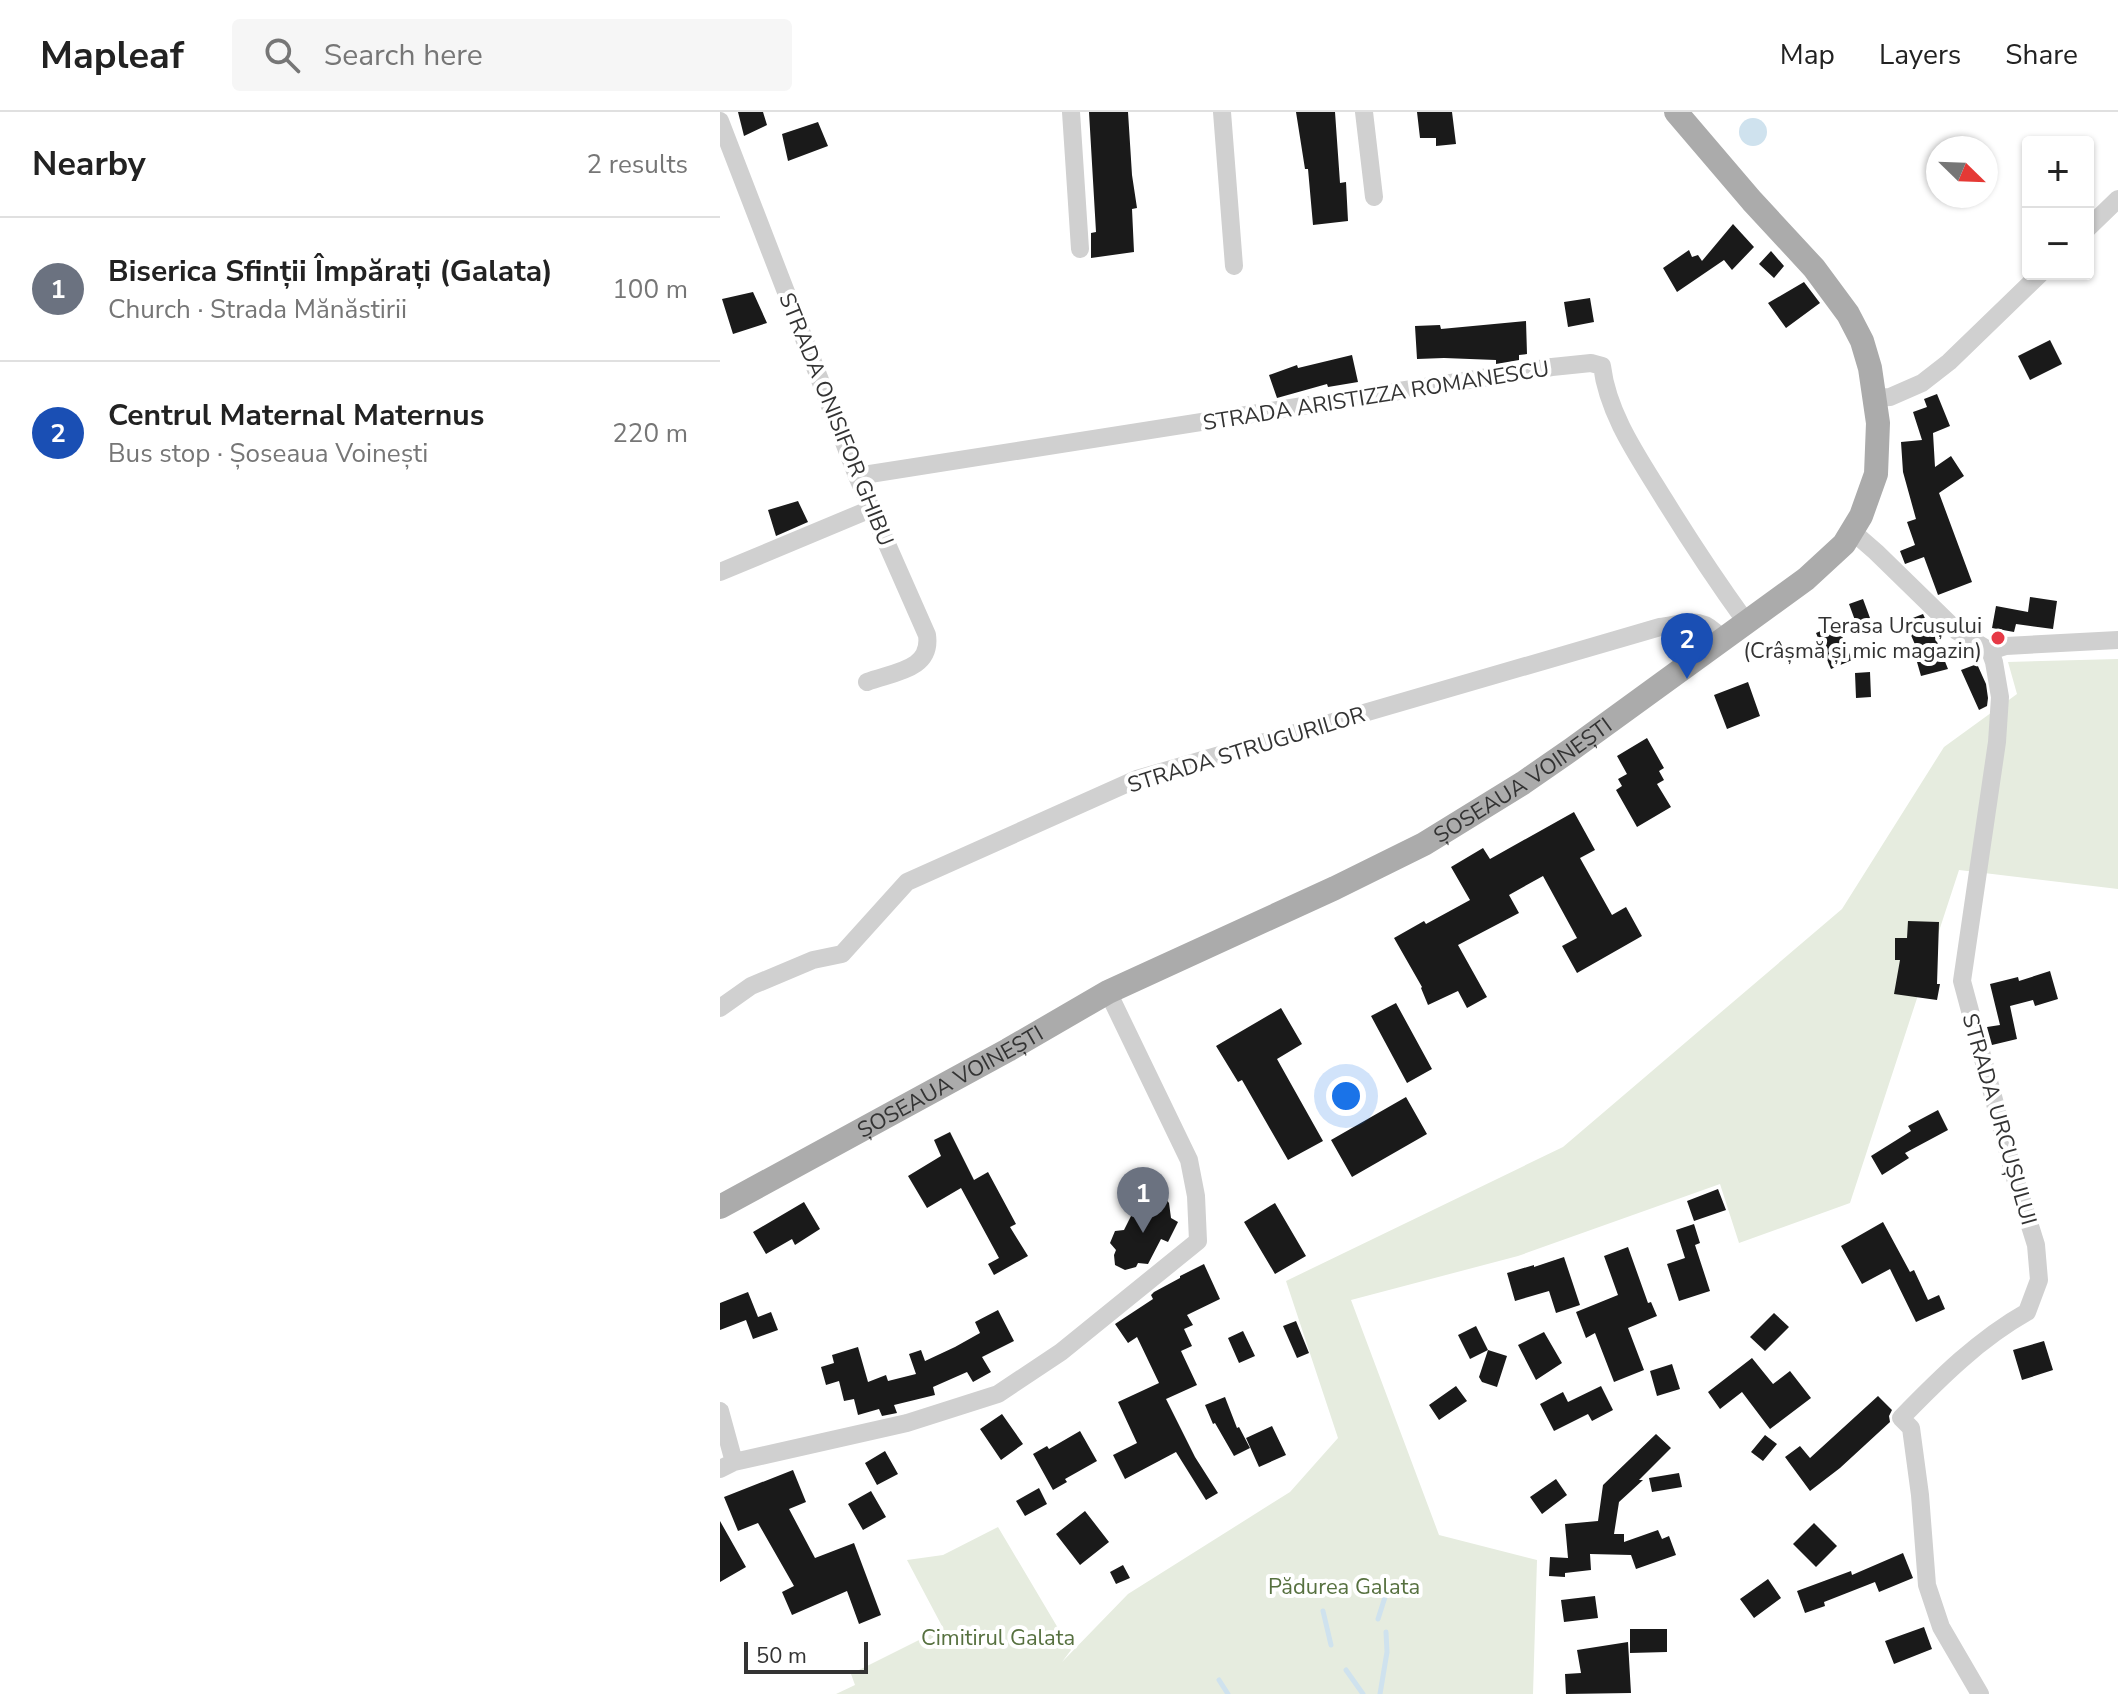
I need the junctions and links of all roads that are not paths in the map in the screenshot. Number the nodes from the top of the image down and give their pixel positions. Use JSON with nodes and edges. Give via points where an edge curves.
{"nodes":[{"id":1,"x":1071,"y":112,"type":"edge"},
{"id":2,"x":1222,"y":112,"type":"edge"},
{"id":3,"x":1364,"y":112,"type":"edge"},
{"id":4,"x":1676,"y":112,"type":"edge"},
{"id":5,"x":720,"y":121,"type":"edge"},
{"id":6,"x":1374,"y":197,"type":"dead end"},
{"id":7,"x":2118,"y":199,"type":"edge"},
{"id":8,"x":2094,"y":222,"type":"edge"},
{"id":9,"x":1080,"y":249,"type":"dead end"},
{"id":10,"x":1234,"y":266,"type":"dead end"},
{"id":11,"x":2034,"y":280,"type":"edge"},
{"id":12,"x":1875,"y":398,"type":"junction"},
{"id":13,"x":857,"y":476,"type":"junction"},
{"id":14,"x":871,"y":509,"type":"junction"},
{"id":15,"x":1853,"y":532,"type":"junction"},
{"id":16,"x":720,"y":572,"type":"edge"},
{"id":17,"x":1746,"y":622,"type":"junction"},
{"id":18,"x":1722,"y":639,"type":"junction"},
{"id":19,"x":2118,"y":640,"type":"edge"},
{"id":20,"x":1990,"y":651,"type":"junction"},
{"id":21,"x":867,"y":682,"type":"dead end"},
{"id":22,"x":1108,"y":992,"type":"junction"},
{"id":23,"x":720,"y":1008,"type":"edge"},
{"id":24,"x":720,"y":1207,"type":"edge"},
{"id":25,"x":720,"y":1411,"type":"edge"},
{"id":26,"x":727,"y":1465,"type":"edge"},
{"id":27,"x":1980,"y":1694,"type":"edge"}],
"edges":[{"from":1,"to":9,"type":"street"},
{"from":2,"to":10,"type":"street"},
{"from":3,"to":6,"type":"street"},
{"from":4,"to":12,"type":"main road","name":"ȘOSEAUA VOINEȘTI","via":[[1833,292],[1862,341]]},
{"from":5,"to":13,"type":"street","name":"STRADA ONISIFOR GHIBU"},
{"from":7,"to":8,"type":"street"},
{"from":11,"to":12,"type":"street","via":[[1922,383]]},
{"from":12,"to":15,"type":"main road","name":"ȘOSEAUA VOINEȘTI","via":[[1876,474]]},
{"from":13,"to":14,"type":"street","name":"STRADA ONISIFOR GHIBU"},
{"from":13,"to":17,"type":"street","name":"STRADA ARISTIZZA ROMANESCU","via":[[1591,363],[1602,366],[1621,428]]},
{"from":14,"to":16,"type":"street"},
{"from":14,"to":21,"type":"street","name":"STRADA ONISIFOR GHIBU","via":[[928,644],[915,665]]},
{"from":15,"to":17,"type":"main road","name":"ȘOSEAUA VOINEȘTI","via":[[1834,556]]},
{"from":15,"to":20,"type":"street","via":[[1957,631]]},
{"from":17,"to":18,"type":"main road","name":"ȘOSEAUA VOINEȘTI"},
{"from":18,"to":22,"type":"main road","name":"ȘOSEAUA VOINEȘTI","via":[[1523,783],[1424,844]]},
{"from":18,"to":23,"type":"street","name":"STRADA STRUGURILOR","via":[[1712,626],[1696,622],[1660,627],[1137,779],[907,882],[842,954],[751,986]]},
{"from":19,"to":20,"type":"street"},
{"from":20,"to":27,"type":"street","name":"STRADA URCUȘULUI","via":[[2000,697],[1997,742],[1962,981],[2036,1245],[2039,1280],[2027,1312],[1950,1367],[1901,1418],[1911,1428],[1927,1585],[1941,1627]]},
{"from":22,"to":24,"type":"main road","name":"ȘOSEAUA VOINEȘTI"},
{"from":22,"to":26,"type":"street","via":[[1189,1160],[1198,1241],[1061,1352],[998,1394],[907,1423]]},
{"from":25,"to":26,"type":"street"}]}
